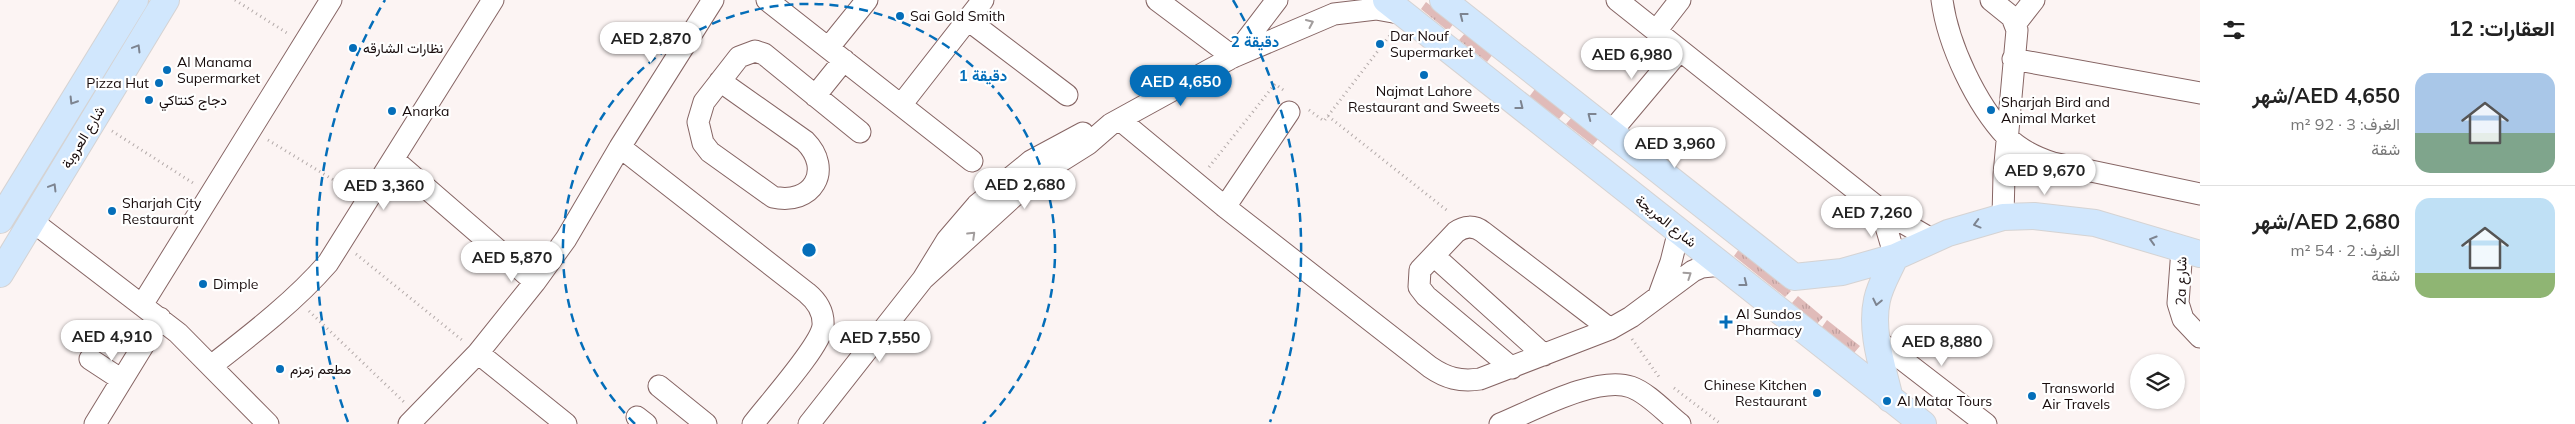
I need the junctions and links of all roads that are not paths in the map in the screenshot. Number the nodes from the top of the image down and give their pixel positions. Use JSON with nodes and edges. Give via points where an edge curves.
{"nodes":[{"id":1,"x":135,"y":0,"type":"edge"},
{"id":2,"x":166,"y":0,"type":"edge"},
{"id":3,"x":331,"y":0,"type":"edge"},
{"id":4,"x":494,"y":0,"type":"edge"},
{"id":5,"x":713,"y":0,"type":"edge"},
{"id":6,"x":767,"y":0,"type":"edge"},
{"id":7,"x":867,"y":0,"type":"edge"},
{"id":8,"x":983,"y":0,"type":"edge"},
{"id":9,"x":1157,"y":0,"type":"edge"},
{"id":10,"x":1277,"y":0,"type":"edge"},
{"id":11,"x":1443,"y":0,"type":"edge"},
{"id":12,"x":1617,"y":0,"type":"edge"},
{"id":13,"x":1680,"y":0,"type":"edge"},
{"id":14,"x":1942,"y":0,"type":"edge"},
{"id":15,"x":1991,"y":0,"type":"edge"},
{"id":16,"x":2034,"y":0,"type":"edge"},
{"id":17,"x":1395,"y":7,"type":"edge"},
{"id":18,"x":968,"y":20,"type":"junction"},
{"id":19,"x":2016,"y":23,"type":"junction"},
{"id":20,"x":1656,"y":31,"type":"junction"},
{"id":21,"x":1680,"y":50,"type":"junction"},
{"id":22,"x":836,"y":54,"type":"junction"},
{"id":23,"x":1233,"y":57,"type":"junction"},
{"id":24,"x":2012,"y":59,"type":"junction"},
{"id":25,"x":720,"y":82,"type":"junction"},
{"id":26,"x":2200,"y":93,"type":"edge"},
{"id":27,"x":1067,"y":94,"type":"dead end"},
{"id":28,"x":815,"y":96,"type":"junction"},
{"id":29,"x":901,"y":105,"type":"junction"},
{"id":30,"x":1289,"y":112,"type":"dead end"},
{"id":31,"x":1116,"y":122,"type":"junction"},
{"id":32,"x":860,"y":132,"type":"dead end"},
{"id":33,"x":1611,"y":132,"type":"junction"},
{"id":34,"x":2007,"y":137,"type":"junction"},
{"id":35,"x":620,"y":147,"type":"junction"},
{"id":36,"x":394,"y":160,"type":"junction"},
{"id":37,"x":972,"y":161,"type":"dead end"},
{"id":38,"x":2200,"y":194,"type":"edge"},
{"id":39,"x":1644,"y":203,"type":"junction"},
{"id":40,"x":1225,"y":207,"type":"junction"},
{"id":41,"x":1881,"y":210,"type":"junction"},
{"id":42,"x":4,"y":211,"type":"edge"},
{"id":43,"x":2003,"y":217,"type":"junction"},
{"id":44,"x":32,"y":221,"type":"junction"},
{"id":45,"x":1731,"y":227,"type":"junction"},
{"id":46,"x":1679,"y":230,"type":"junction"},
{"id":47,"x":1933,"y":240,"type":"junction"},
{"id":48,"x":2191,"y":251,"type":"edge"},
{"id":49,"x":1434,"y":256,"type":"junction"},
{"id":50,"x":1896,"y":257,"type":"junction"},
{"id":51,"x":1721,"y":264,"type":"junction"},
{"id":52,"x":0,"y":274,"type":"edge"},
{"id":53,"x":535,"y":282,"type":"junction"},
{"id":54,"x":1659,"y":295,"type":"junction"},
{"id":55,"x":142,"y":305,"type":"junction"},
{"id":56,"x":160,"y":318,"type":"junction"},
{"id":57,"x":1615,"y":326,"type":"junction"},
{"id":58,"x":2200,"y":337,"type":"edge"},
{"id":59,"x":1877,"y":340,"type":"junction"},
{"id":60,"x":478,"y":353,"type":"junction"},
{"id":61,"x":1544,"y":355,"type":"junction"},
{"id":62,"x":90,"y":360,"type":"dead end"},
{"id":63,"x":211,"y":366,"type":"junction"},
{"id":64,"x":1512,"y":368,"type":"junction"},
{"id":65,"x":122,"y":380,"type":"junction"},
{"id":66,"x":659,"y":386,"type":"dead end"},
{"id":67,"x":1890,"y":399,"type":"junction"},
{"id":68,"x":414,"y":420,"type":"edge"},
{"id":69,"x":262,"y":422,"type":"edge"},
{"id":70,"x":95,"y":424,"type":"edge"},
{"id":71,"x":566,"y":424,"type":"edge"},
{"id":72,"x":706,"y":424,"type":"edge"},
{"id":73,"x":753,"y":424,"type":"edge"},
{"id":74,"x":809,"y":424,"type":"edge"},
{"id":75,"x":1500,"y":424,"type":"edge"},
{"id":76,"x":1680,"y":424,"type":"edge"},
{"id":77,"x":1923,"y":424,"type":"edge"},
{"id":78,"x":1986,"y":424,"type":"edge"}],
"edges":[{"from":1,"to":42,"type":"main road","name":"شارع العروبة","one_way":true},
{"from":44,"to":2,"type":"main road","name":"شارع العروبة","one_way":true},
{"from":3,"to":55,"type":"street"},
{"from":4,"to":36,"type":"street"},
{"from":5,"to":35,"type":"street"},
{"from":6,"to":22,"type":"street"},
{"from":7,"to":22,"type":"street"},
{"from":8,"to":18,"type":"street"},
{"from":9,"to":23,"type":"street"},
{"from":10,"to":23,"type":"street"},
{"from":33,"to":11,"type":"main road","one_way":true},
{"from":12,"to":20,"type":"street"},
{"from":13,"to":20,"type":"street"},
{"from":14,"to":34,"type":"street","via":[[1957,54],[1978,98]]},
{"from":15,"to":19,"type":"street","via":[[2007,11]]},
{"from":16,"to":19,"type":"street"},
{"from":23,"to":17,"type":"street","one_way":true,"via":[[1334,14]]},
{"from":17,"to":39,"type":"main road","name":"شارع المريجة","one_way":true},
{"from":18,"to":27,"type":"street"},
{"from":18,"to":29,"type":"street"},
{"from":19,"to":24,"type":"street"},
{"from":20,"to":21,"type":"street"},
{"from":21,"to":33,"type":"street"},
{"from":21,"to":41,"type":"street"},
{"from":22,"to":28,"type":"street"},
{"from":22,"to":29,"type":"street"},
{"from":23,"to":31,"type":"street"},
{"from":24,"to":26,"type":"street"},
{"from":24,"to":34,"type":"street"},
{"from":25,"to":25,"type":"street","via":[[704,102],[698,122],[703,143],[710,152],[773,197],[785,200],[807,192],[815,184],[819,172],[814,149]]},
{"from":25,"to":28,"type":"street","via":[[739,57],[755,51],[770,59]]},
{"from":28,"to":32,"type":"street"},
{"from":29,"to":37,"type":"street"},
{"from":30,"to":40,"type":"street"},
{"from":31,"to":40,"type":"street"},
{"from":31,"to":74,"type":"street","via":[[1013,197],[923,279]]},
{"from":33,"to":45,"type":"main road"},
{"from":34,"to":38,"type":"street","via":[[2045,160]]},
{"from":34,"to":43,"type":"street"},
{"from":35,"to":53,"type":"street","via":[[566,239]]},
{"from":35,"to":73,"type":"street","via":[[817,303],[823,317],[820,336]]},
{"from":36,"to":53,"type":"street"},
{"from":36,"to":63,"type":"street","via":[[342,243],[310,283]]},
{"from":39,"to":45,"type":"main road","via":[[1647,188],[1658,183],[1703,214]]},
{"from":39,"to":46,"type":"main road","name":"شارع المريجة"},
{"from":40,"to":64,"type":"street","via":[[1439,373],[1448,378],[1470,381]]},
{"from":41,"to":47,"type":"street"},
{"from":41,"to":50,"type":"street"},
{"from":43,"to":47,"type":"main road","one_way":true},
{"from":48,"to":43,"type":"main road","one_way":true,"via":[[2095,223],[2034,216]]},
{"from":44,"to":52,"type":"main road","name":"شارع العروبة"},
{"from":44,"to":55,"type":"street"},
{"from":45,"to":50,"type":"main road","via":[[1794,276],[1842,272]]},
{"from":46,"to":51,"type":"main road","name":"شارع المريجة"},
{"from":46,"to":54,"type":"street"},
{"from":47,"to":50,"type":"main road"},
{"from":48,"to":58,"type":"street","name":"2a شارع","via":[[2178,303],[2183,318]]},
{"from":49,"to":57,"type":"street","via":[[1456,232],[1467,227],[1483,232]]},
{"from":49,"to":61,"type":"street"},
{"from":49,"to":64,"type":"street","via":[[1418,276],[1422,292]]},
{"from":50,"to":59,"type":"main road","one_way":true,"via":[[1877,299]]},
{"from":54,"to":51,"type":"street","one_way":true,"via":[[1693,271]]},
{"from":51,"to":67,"type":"main road","name":"شارع المريجة","one_way":true},
{"from":53,"to":60,"type":"street"},
{"from":54,"to":57,"type":"street"},
{"from":55,"to":56,"type":"street"},
{"from":56,"to":63,"type":"street"},
{"from":56,"to":65,"type":"street"},
{"from":57,"to":61,"type":"street"},
{"from":59,"to":67,"type":"main road"},
{"from":59,"to":78,"type":"street"},
{"from":60,"to":68,"type":"street"},
{"from":60,"to":71,"type":"street"},
{"from":61,"to":64,"type":"street"},
{"from":62,"to":65,"type":"street"},
{"from":63,"to":69,"type":"street"},
{"from":65,"to":70,"type":"street"},
{"from":66,"to":72,"type":"street"},
{"from":67,"to":77,"type":"main road","name":"شارع المريجة"},
{"from":75,"to":76,"type":"street","via":[[1586,389],[1617,384],[1632,388]]}]}
